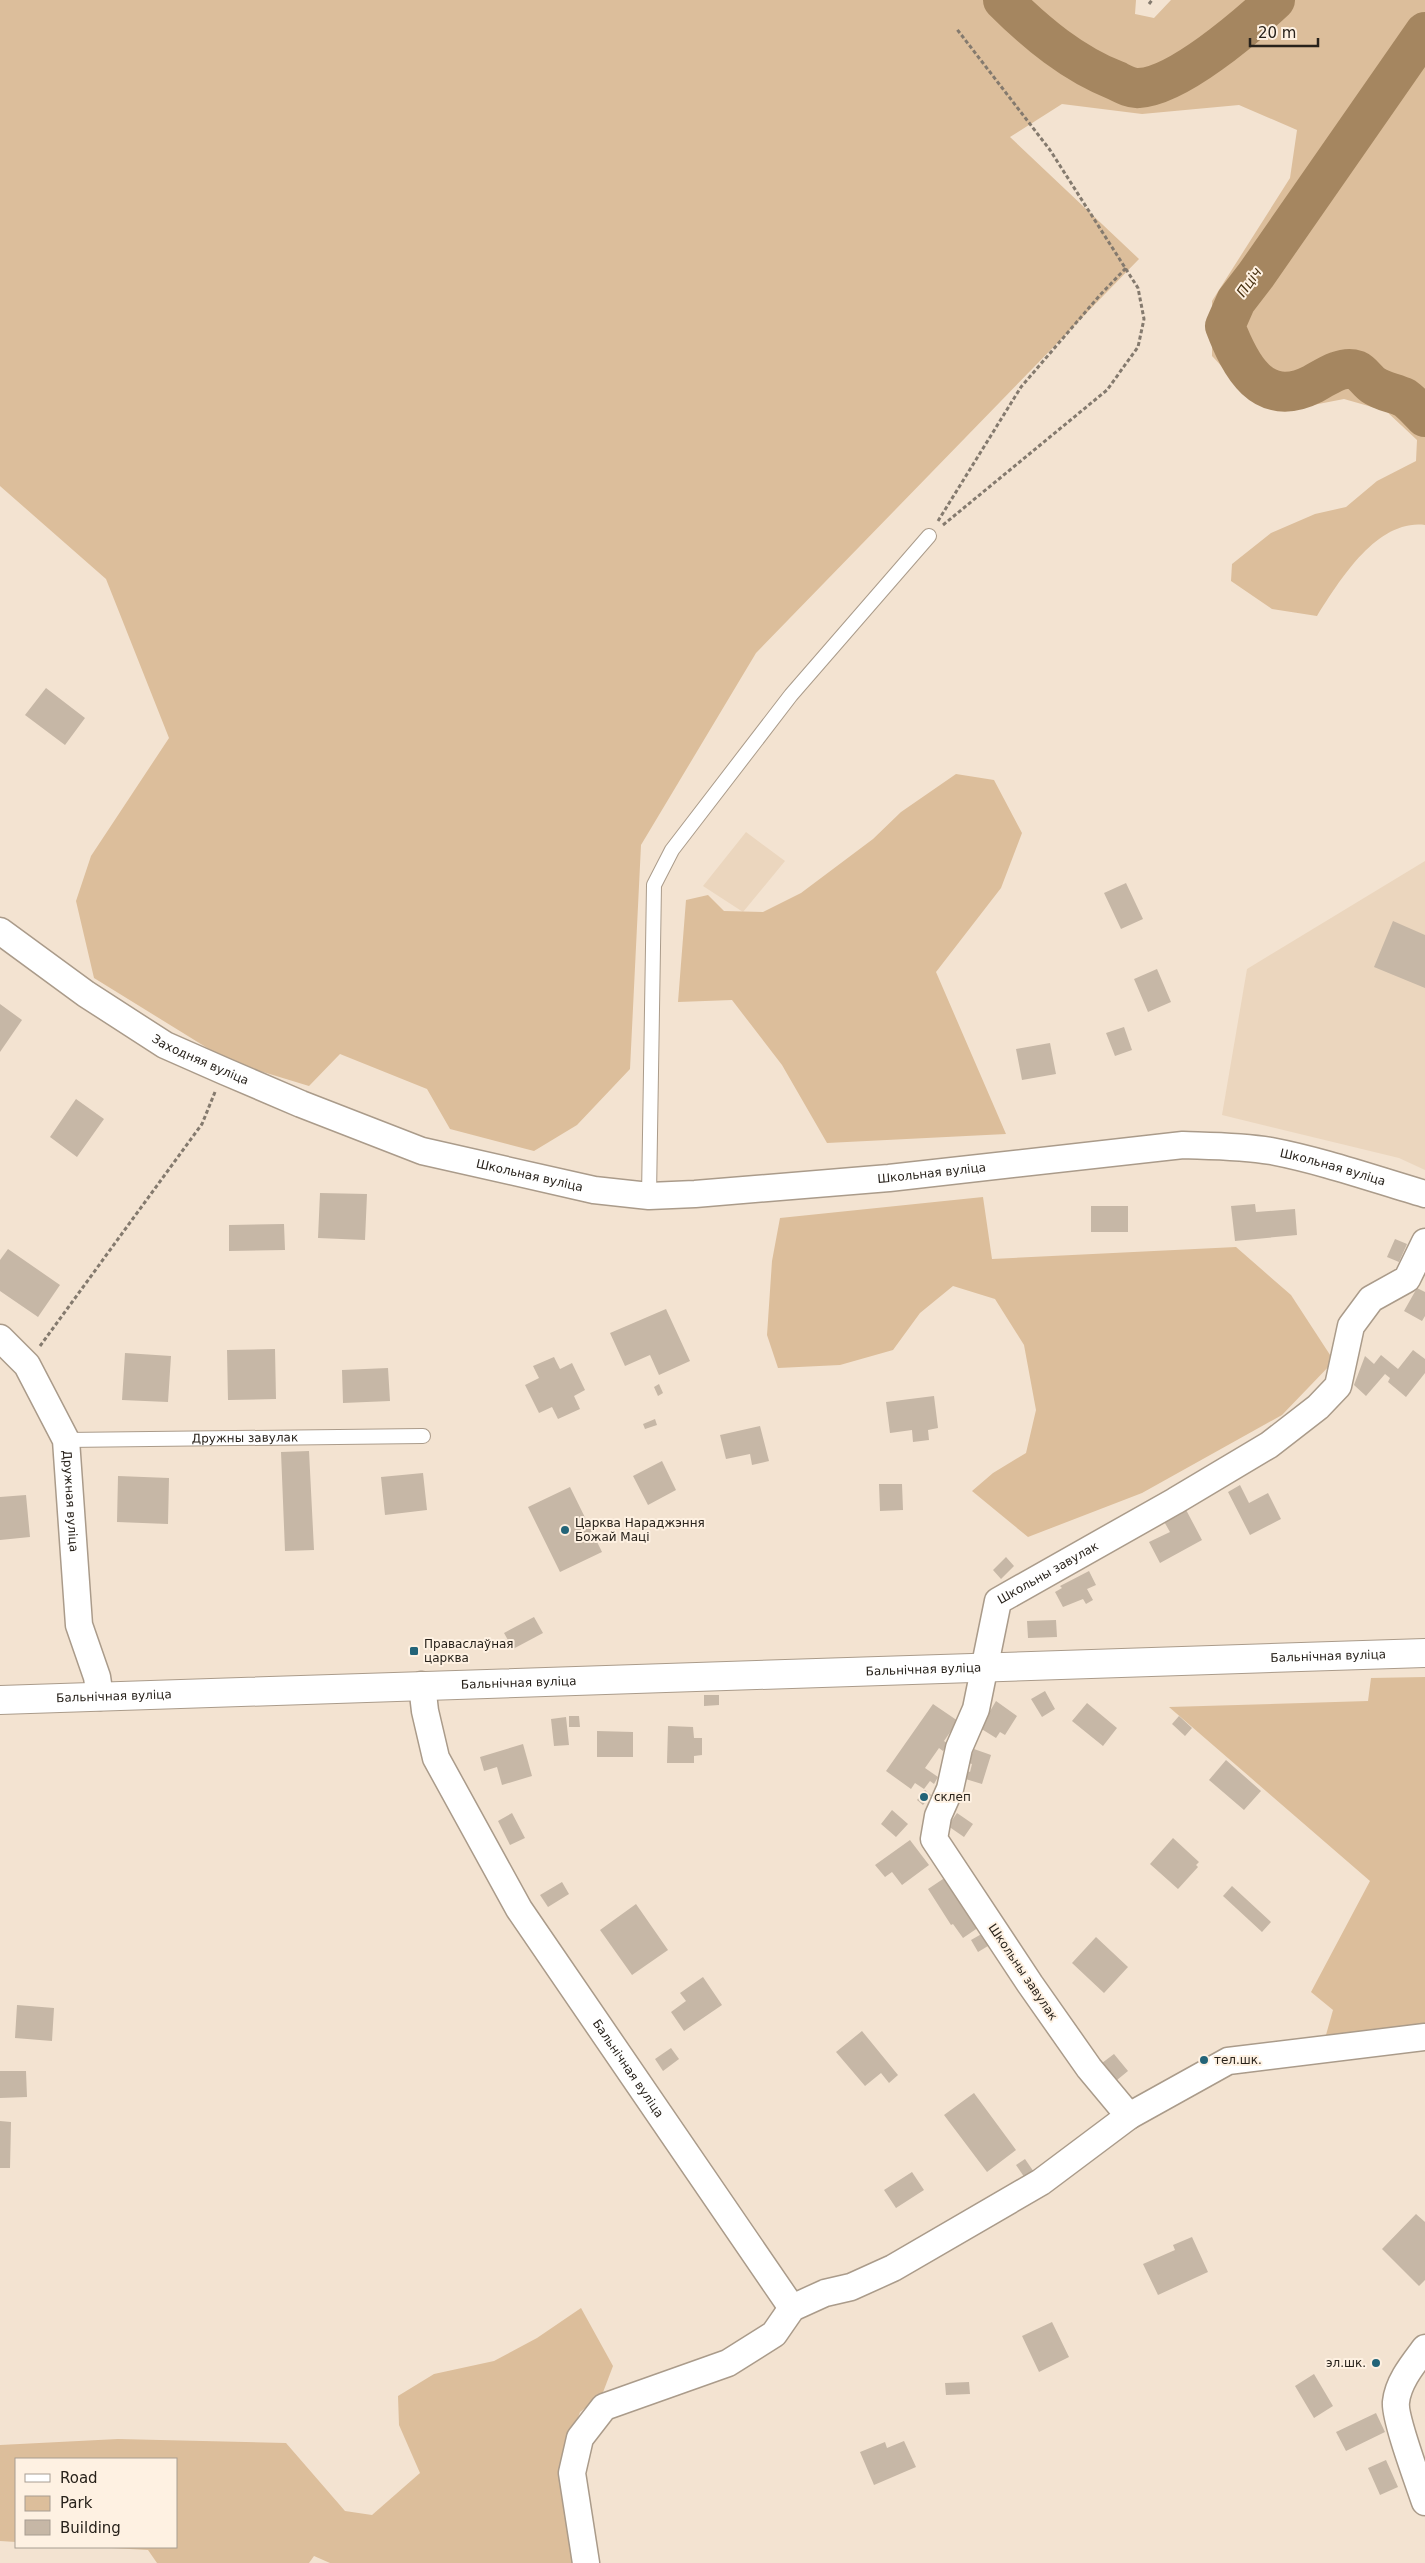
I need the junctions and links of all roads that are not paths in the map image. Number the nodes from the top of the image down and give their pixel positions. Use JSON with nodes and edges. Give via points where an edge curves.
{"nodes":[{"id":1,"x":929,"y":536,"type":"road end"},
{"id":2,"x":0,"y":931,"type":"edge"},
{"id":3,"x":428,"y":1152,"type":"joint"},
{"id":4,"x":1425,"y":1194,"type":"edge"},
{"id":5,"x":649,"y":1196,"type":"junction"},
{"id":6,"x":1425,"y":1242,"type":"edge"},
{"id":7,"x":0,"y":1338,"type":"edge"},
{"id":8,"x":423,"y":1436,"type":"dead end"},
{"id":9,"x":66,"y":1440,"type":"junction"},
{"id":10,"x":1425,"y":1653,"type":"edge"},
{"id":11,"x":986,"y":1666,"type":"junction"},
{"id":12,"x":422,"y":1685,"type":"junction"},
{"id":13,"x":100,"y":1697,"type":"junction"},
{"id":14,"x":0,"y":1700,"type":"edge"},
{"id":15,"x":1425,"y":2037,"type":"edge"},
{"id":16,"x":1130,"y":2116,"type":"junction"},
{"id":17,"x":792,"y":2308,"type":"junction"},
{"id":18,"x":1425,"y":2348,"type":"edge"},
{"id":19,"x":1425,"y":2502,"type":"edge"},
{"id":20,"x":586,"y":2563,"type":"edge"}],
"edges":[{"from":1,"to":5,"type":"lane","via":[[791,694],[672,850],[654,884]]},
{"from":2,"to":3,"type":"street","name":"Заходняя вуліца","via":[[86,994],[165,1045],[301,1104]]},
{"from":3,"to":5,"type":"street","name":"Школьная вуліца","via":[[594,1190]]},
{"from":4,"to":5,"type":"street","name":"Школьная вуліца","via":[[1320,1162],[1270,1151],[1184,1145],[889,1178]]},
{"from":6,"to":11,"type":"street","name":"Школьны завулак","via":[[1407,1280],[1372,1299],[1351,1326],[1338,1386],[1318,1407],[1269,1445],[998,1601]]},
{"from":7,"to":9,"type":"street","name":"Дружная вуліца","via":[[27,1365]]},
{"from":8,"to":9,"type":"lane","name":"Дружны завулак"},
{"from":9,"to":13,"type":"street","name":"Дружная вуліца","via":[[79,1625],[98,1677]]},
{"from":10,"to":11,"type":"street","name":"Бальнічная вуліца"},
{"from":11,"to":12,"type":"street","name":"Бальнічная вуліца"},
{"from":11,"to":16,"type":"street","name":"Школьны завулак","via":[[976,1710],[959,1748],[934,1839],[1089,2068]]},
{"from":12,"to":13,"type":"street","name":"Бальнічная вуліца"},
{"from":12,"to":17,"type":"street","name":"Бальнічная вуліца","via":[[436,1758],[519,1909]]},
{"from":13,"to":14,"type":"street","name":"Бальнічная вуліца"},
{"from":15,"to":16,"type":"street","via":[[1228,2060]]},
{"from":16,"to":17,"type":"street","via":[[1040,2182],[893,2268]]},
{"from":17,"to":20,"type":"street","via":[[774,2334],[728,2363],[604,2407],[580,2438],[572,2472]]},
{"from":18,"to":19,"type":"street","via":[[1411,2366],[1395,2404]]}]}
